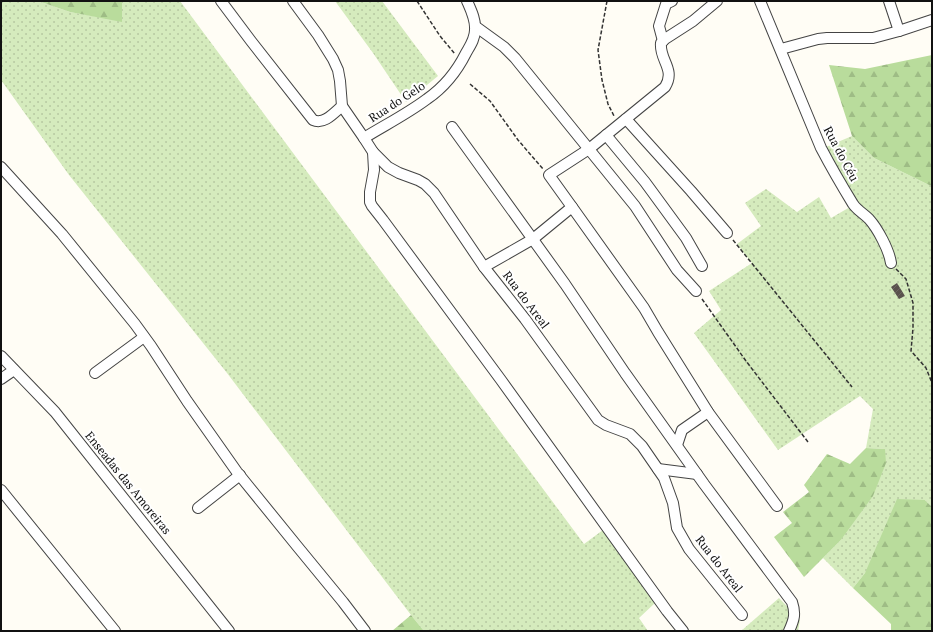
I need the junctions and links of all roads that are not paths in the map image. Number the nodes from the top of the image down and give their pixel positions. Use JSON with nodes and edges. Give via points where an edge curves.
{"nodes":[{"id":1,"x":221,"y":1,"type":"edge"},
{"id":2,"x":293,"y":1,"type":"edge"},
{"id":3,"x":467,"y":1,"type":"edge"},
{"id":4,"x":672,"y":1,"type":"edge"},
{"id":5,"x":717,"y":1,"type":"edge"},
{"id":6,"x":760,"y":1,"type":"edge"},
{"id":7,"x":889,"y":1,"type":"edge"},
{"id":8,"x":932,"y":20,"type":"edge"},
{"id":9,"x":475,"y":26,"type":"junction"},
{"id":10,"x":899,"y":31,"type":"junction"},
{"id":11,"x":662,"y":45,"type":"junction"},
{"id":12,"x":781,"y":49,"type":"junction"},
{"id":13,"x":342,"y":106,"type":"junction"},
{"id":14,"x":622,"y":122,"type":"junction"},
{"id":15,"x":452,"y":127,"type":"dead end"},
{"id":16,"x":606,"y":135,"type":"junction"},
{"id":17,"x":364,"y":138,"type":"junction"},
{"id":18,"x":589,"y":149,"type":"junction"},
{"id":19,"x":373,"y":152,"type":"junction"},
{"id":20,"x":1,"y":167,"type":"edge"},
{"id":21,"x":572,"y":207,"type":"junction"},
{"id":22,"x":727,"y":233,"type":"road end"},
{"id":23,"x":533,"y":239,"type":"junction"},
{"id":24,"x":891,"y":263,"type":"road end"},
{"id":25,"x":702,"y":266,"type":"dead end"},
{"id":26,"x":484,"y":267,"type":"junction"},
{"id":27,"x":696,"y":291,"type":"road end"},
{"id":28,"x":144,"y":337,"type":"junction"},
{"id":29,"x":1,"y":356,"type":"edge"},
{"id":30,"x":14,"y":370,"type":"junction"},
{"id":31,"x":95,"y":373,"type":"dead end"},
{"id":32,"x":1,"y":379,"type":"edge"},
{"id":33,"x":708,"y":412,"type":"junction"},
{"id":34,"x":676,"y":445,"type":"junction"},
{"id":35,"x":658,"y":469,"type":"junction"},
{"id":36,"x":697,"y":474,"type":"junction"},
{"id":37,"x":240,"y":475,"type":"junction"},
{"id":38,"x":1,"y":490,"type":"edge"},
{"id":39,"x":776,"y":506,"type":"dead end"},
{"id":40,"x":198,"y":508,"type":"dead end"},
{"id":41,"x":742,"y":615,"type":"dead end"},
{"id":42,"x":115,"y":631,"type":"edge"},
{"id":43,"x":229,"y":631,"type":"edge"},
{"id":44,"x":365,"y":631,"type":"edge"},
{"id":45,"x":683,"y":631,"type":"edge"},
{"id":46,"x":789,"y":631,"type":"edge"}],
"edges":[{"from":1,"to":13,"type":"street","via":[[313,120],[323,121]]},
{"from":2,"to":13,"type":"street","name":"Rua do Areal","via":[[333,59],[338,70]]},
{"from":3,"to":9,"type":"street"},
{"from":4,"to":11,"type":"street","via":[[666,4],[659,26]]},
{"from":5,"to":11,"type":"street"},
{"from":6,"to":12,"type":"street","name":"Rua do Céu"},
{"from":7,"to":10,"type":"street"},
{"from":8,"to":10,"type":"street"},
{"from":9,"to":17,"type":"street","name":"Rua do Gelo","via":[[473,40],[444,85],[427,99]]},
{"from":9,"to":18,"type":"street","via":[[504,47]]},
{"from":10,"to":12,"type":"street","via":[[873,38],[818,39]]},
{"from":11,"to":14,"type":"street","via":[[669,71],[668,82]]},
{"from":12,"to":24,"type":"street","name":"Rua do Céu","via":[[827,159],[854,206],[870,220],[885,243]]},
{"from":13,"to":17,"type":"street","name":"Rua do Areal"},
{"from":14,"to":16,"type":"street"},
{"from":14,"to":22,"type":"street","via":[[691,190]]},
{"from":15,"to":23,"type":"street"},
{"from":16,"to":18,"type":"street"},
{"from":16,"to":25,"type":"street","via":[[650,188],[686,238]]},
{"from":17,"to":19,"type":"street","name":"Rua do Areal"},
{"from":18,"to":21,"type":"street","via":[[549,176]]},
{"from":18,"to":27,"type":"street","via":[[635,206],[677,270]]},
{"from":19,"to":26,"type":"street","name":"Rua do Areal","via":[[388,167],[418,180],[434,193]]},
{"from":19,"to":45,"type":"street","via":[[374,170],[370,197],[372,206]]},
{"from":20,"to":28,"type":"street","via":[[62,234]]},
{"from":21,"to":23,"type":"street"},
{"from":21,"to":33,"type":"street","via":[[644,308]]},
{"from":23,"to":26,"type":"street"},
{"from":23,"to":34,"type":"street"},
{"from":26,"to":35,"type":"street","name":"Rua do Areal","via":[[598,420],[630,434]]},
{"from":28,"to":31,"type":"street"},
{"from":28,"to":37,"type":"street"},
{"from":29,"to":30,"type":"street","name":"Enseadas das Amoreiras"},
{"from":30,"to":32,"type":"street"},
{"from":30,"to":43,"type":"street","name":"Enseadas das Amoreiras","via":[[60,418]]},
{"from":33,"to":34,"type":"street","via":[[682,430]]},
{"from":33,"to":39,"type":"street"},
{"from":34,"to":36,"type":"street"},
{"from":35,"to":36,"type":"street"},
{"from":35,"to":41,"type":"street","name":"Rua do Areal","via":[[673,503],[677,528],[689,548]]},
{"from":36,"to":46,"type":"street","via":[[792,602],[795,615]]},
{"from":37,"to":40,"type":"street"},
{"from":37,"to":44,"type":"street"},
{"from":38,"to":42,"type":"street"}]}
